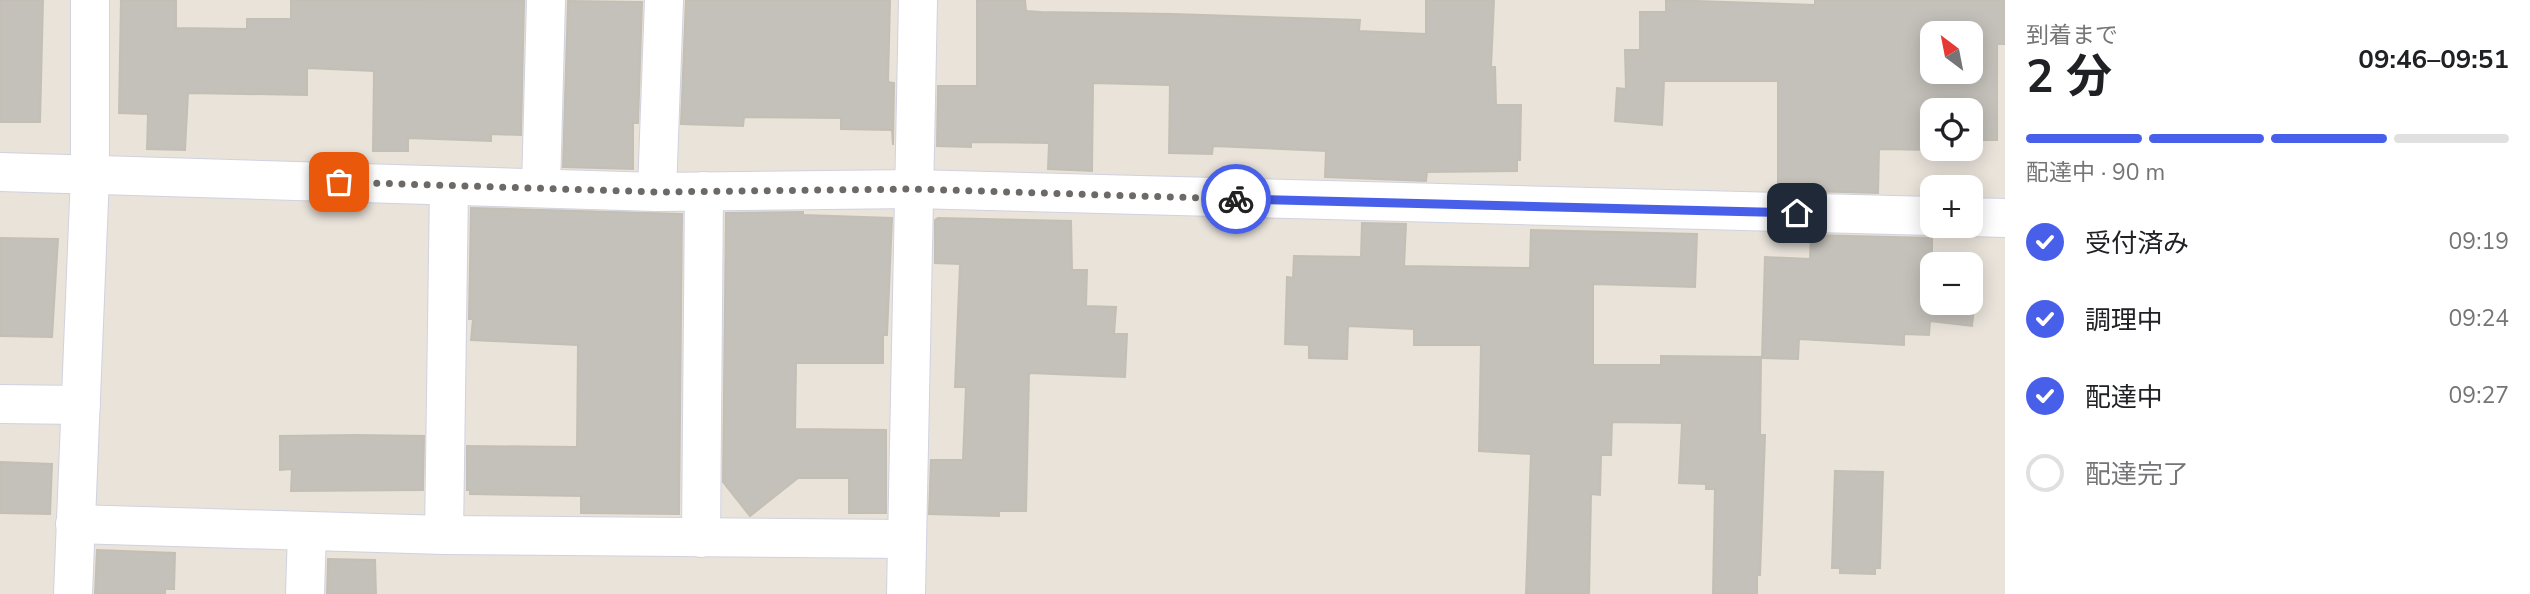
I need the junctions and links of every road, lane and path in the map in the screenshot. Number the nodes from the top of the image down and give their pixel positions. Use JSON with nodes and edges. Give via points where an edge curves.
{"nodes":[{"id":1,"x":90,"y":0,"type":"edge"},
{"id":2,"x":546,"y":0,"type":"edge"},
{"id":3,"x":664,"y":0,"type":"edge"},
{"id":4,"x":918,"y":0,"type":"edge"},
{"id":5,"x":0,"y":172,"type":"edge"},
{"id":6,"x":90,"y":175,"type":"junction"},
{"id":7,"x":449,"y":186,"type":"junction"},
{"id":8,"x":541,"y":188,"type":"junction"},
{"id":9,"x":913,"y":189,"type":"junction"},
{"id":10,"x":704,"y":191,"type":"junction"},
{"id":11,"x":657,"y":192,"type":"junction"},
{"id":12,"x":1920,"y":216,"type":"edge"},
{"id":13,"x":1983,"y":217,"type":"edge"},
{"id":14,"x":2005,"y":218,"type":"edge"},
{"id":15,"x":0,"y":404,"type":"edge"},
{"id":16,"x":81,"y":405,"type":"junction"},
{"id":17,"x":75,"y":524,"type":"junction"},
{"id":18,"x":307,"y":531,"type":"junction"},
{"id":19,"x":444,"y":535,"type":"junction"},
{"id":20,"x":701,"y":538,"type":"junction"},
{"id":21,"x":906,"y":539,"type":"junction"},
{"id":22,"x":73,"y":594,"type":"edge"},
{"id":23,"x":305,"y":594,"type":"edge"},
{"id":24,"x":906,"y":594,"type":"edge"}],
"edges":[{"from":1,"to":6,"type":"street"},
{"from":2,"to":8,"type":"street"},
{"from":3,"to":11,"type":"street"},
{"from":4,"to":9,"type":"street"},
{"from":5,"to":6,"type":"street"},
{"from":6,"to":7,"type":"street"},
{"from":6,"to":16,"type":"street"},
{"from":7,"to":8,"type":"street"},
{"from":7,"to":19,"type":"street"},
{"from":8,"to":11,"type":"street"},
{"from":9,"to":10,"type":"street"},
{"from":9,"to":12,"type":"street"},
{"from":9,"to":21,"type":"street"},
{"from":10,"to":11,"type":"street"},
{"from":10,"to":20,"type":"street"},
{"from":13,"to":14,"type":"street"},
{"from":15,"to":16,"type":"street"},
{"from":16,"to":17,"type":"street"},
{"from":17,"to":18,"type":"street"},
{"from":17,"to":22,"type":"street"},
{"from":18,"to":19,"type":"street"},
{"from":18,"to":23,"type":"street"},
{"from":19,"to":20,"type":"street"},
{"from":20,"to":21,"type":"street"},
{"from":21,"to":24,"type":"street"}]}
